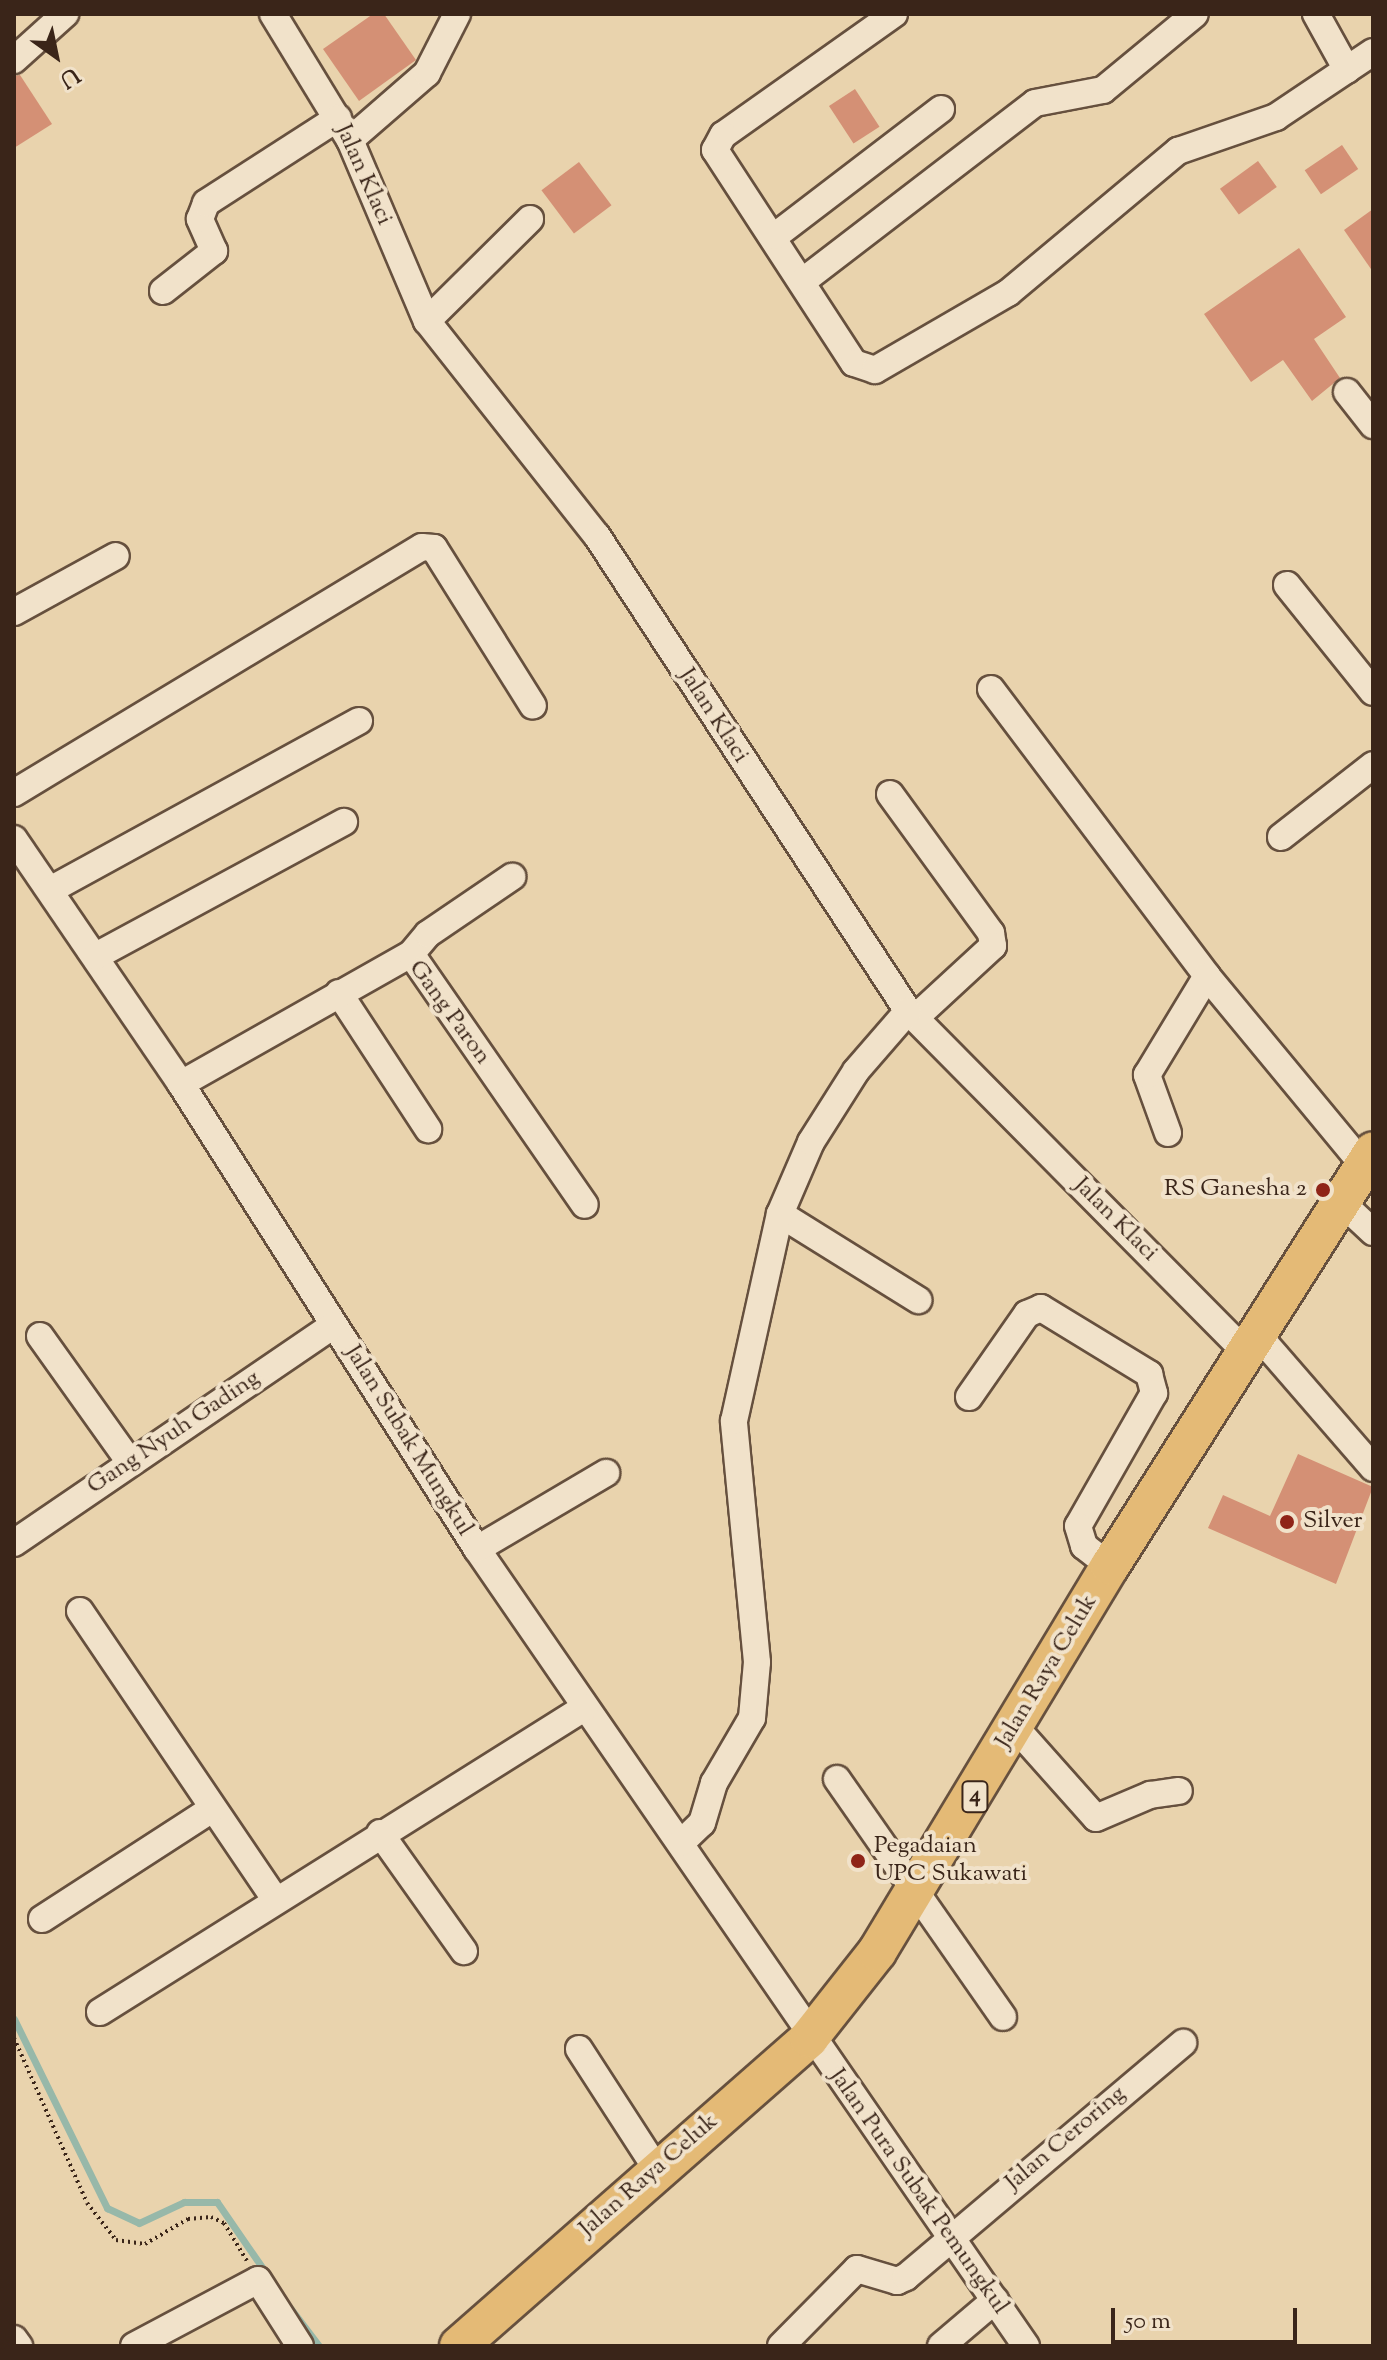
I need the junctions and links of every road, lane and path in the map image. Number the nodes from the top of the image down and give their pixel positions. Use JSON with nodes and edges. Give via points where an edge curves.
{"nodes":[{"id":1,"x":65,"y":14,"type":"edge"},
{"id":2,"x":273,"y":14,"type":"edge"},
{"id":3,"x":457,"y":14,"type":"edge"},
{"id":4,"x":894,"y":14,"type":"edge"},
{"id":5,"x":1195,"y":14,"type":"edge"},
{"id":6,"x":1316,"y":14,"type":"edge"},
{"id":7,"x":1373,"y":52,"type":"edge"},
{"id":8,"x":14,"y":60,"type":"edge"},
{"id":9,"x":1347,"y":70,"type":"junction"},
{"id":10,"x":941,"y":109,"type":"dead end"},
{"id":11,"x":344,"y":129,"type":"junction"},
{"id":12,"x":530,"y":219,"type":"dead end"},
{"id":13,"x":775,"y":236,"type":"junction"},
{"id":14,"x":803,"y":281,"type":"junction"},
{"id":15,"x":163,"y":291,"type":"dead end"},
{"id":16,"x":427,"y":321,"type":"junction"},
{"id":17,"x":1347,"y":392,"type":"dead end"},
{"id":18,"x":1373,"y":425,"type":"edge"},
{"id":19,"x":116,"y":556,"type":"dead end"},
{"id":20,"x":1287,"y":585,"type":"dead end"},
{"id":21,"x":14,"y":612,"type":"edge"},
{"id":22,"x":991,"y":689,"type":"dead end"},
{"id":23,"x":1373,"y":692,"type":"edge"},
{"id":24,"x":533,"y":706,"type":"dead end"},
{"id":25,"x":359,"y":721,"type":"dead end"},
{"id":26,"x":1373,"y":765,"type":"edge"},
{"id":27,"x":14,"y":793,"type":"edge"},
{"id":28,"x":890,"y":794,"type":"dead end"},
{"id":29,"x":344,"y":822,"type":"dead end"},
{"id":30,"x":1281,"y":837,"type":"dead end"},
{"id":31,"x":14,"y":839,"type":"edge"},
{"id":32,"x":512,"y":877,"type":"dead end"},
{"id":33,"x":52,"y":889,"type":"junction"},
{"id":34,"x":411,"y":954,"type":"junction"},
{"id":35,"x":96,"y":956,"type":"junction"},
{"id":36,"x":1207,"y":976,"type":"junction"},
{"id":37,"x":339,"y":993,"type":"junction"},
{"id":38,"x":911,"y":1014,"type":"junction"},
{"id":39,"x":181,"y":1084,"type":"junction"},
{"id":40,"x":428,"y":1129,"type":"dead end"},
{"id":41,"x":1168,"y":1133,"type":"dead end"},
{"id":42,"x":1369,"y":1165,"type":"edge"},
{"id":43,"x":585,"y":1205,"type":"dead end"},
{"id":44,"x":780,"y":1214,"type":"junction"},
{"id":45,"x":1357,"y":1217,"type":"edge"},
{"id":46,"x":918,"y":1300,"type":"dead end"},
{"id":47,"x":334,"y":1325,"type":"junction"},
{"id":48,"x":40,"y":1336,"type":"dead end"},
{"id":49,"x":1251,"y":1343,"type":"junction"},
{"id":50,"x":969,"y":1397,"type":"dead end"},
{"id":51,"x":130,"y":1462,"type":"junction"},
{"id":52,"x":1373,"y":1468,"type":"edge"},
{"id":53,"x":606,"y":1473,"type":"dead end"},
{"id":54,"x":14,"y":1543,"type":"edge"},
{"id":55,"x":477,"y":1549,"type":"junction"},
{"id":56,"x":1110,"y":1566,"type":"junction"},
{"id":57,"x":80,"y":1611,"type":"dead end"},
{"id":58,"x":584,"y":1708,"type":"junction"},
{"id":59,"x":1014,"y":1726,"type":"junction"},
{"id":60,"x":837,"y":1779,"type":"dead end"},
{"id":61,"x":1179,"y":1791,"type":"dead end"},
{"id":62,"x":212,"y":1809,"type":"junction"},
{"id":63,"x":380,"y":1833,"type":"junction"},
{"id":64,"x":681,"y":1843,"type":"junction"},
{"id":65,"x":917,"y":1888,"type":"junction"},
{"id":66,"x":274,"y":1898,"type":"junction"},
{"id":67,"x":42,"y":1919,"type":"dead end"},
{"id":68,"x":464,"y":1951,"type":"dead end"},
{"id":69,"x":100,"y":2012,"type":"dead end"},
{"id":70,"x":1003,"y":2017,"type":"dead end"},
{"id":71,"x":14,"y":2038,"type":"edge"},
{"id":72,"x":809,"y":2038,"type":"junction"},
{"id":73,"x":1183,"y":2043,"type":"dead end"},
{"id":74,"x":579,"y":2049,"type":"dead end"},
{"id":75,"x":656,"y":2168,"type":"junction"},
{"id":76,"x":952,"y":2237,"type":"junction"},
{"id":77,"x":258,"y":2280,"type":"junction"},
{"id":78,"x":995,"y":2300,"type":"junction"},
{"id":79,"x":14,"y":2339,"type":"edge"},
{"id":80,"x":19,"y":2346,"type":"edge"},
{"id":81,"x":134,"y":2346,"type":"edge"},
{"id":82,"x":300,"y":2346,"type":"edge"},
{"id":83,"x":459,"y":2346,"type":"edge"},
{"id":84,"x":781,"y":2346,"type":"edge"},
{"id":85,"x":941,"y":2346,"type":"edge"},
{"id":86,"x":1026,"y":2346,"type":"edge"}],
"edges":[{"from":1,"to":8,"type":"street"},
{"from":2,"to":11,"type":"street","name":"Jalan Klaci"},
{"from":3,"to":11,"type":"street","via":[[427,73]]},
{"from":4,"to":13,"type":"street","via":[[717,143],[718,156]]},
{"from":5,"to":14,"type":"street","via":[[1103,90],[1035,103]]},
{"from":6,"to":9,"type":"street"},
{"from":7,"to":9,"type":"street"},
{"from":9,"to":14,"type":"street","via":[[1276,117],[1178,151],[1008,293],[885,368],[854,363]]},
{"from":10,"to":13,"type":"street"},
{"from":11,"to":15,"type":"street","via":[[206,203],[200,219],[214,251]]},
{"from":11,"to":16,"type":"street","name":"Jalan Klaci"},
{"from":12,"to":16,"type":"street"},
{"from":13,"to":14,"type":"street"},
{"from":16,"to":38,"type":"street","name":"Jalan Klaci","via":[[597,536]]},
{"from":17,"to":18,"type":"street"},
{"from":19,"to":21,"type":"street"},
{"from":20,"to":23,"type":"street"},
{"from":22,"to":36,"type":"street"},
{"from":24,"to":27,"type":"street","via":[[434,548],[422,547]]},
{"from":25,"to":33,"type":"street"},
{"from":26,"to":30,"type":"street"},
{"from":28,"to":38,"type":"street","via":[[993,941],[983,960]]},
{"from":29,"to":35,"type":"street"},
{"from":31,"to":33,"type":"street","name":"Jalan Subak Mungkul"},
{"from":32,"to":34,"type":"street","via":[[428,934]]},
{"from":33,"to":35,"type":"street","name":"Jalan Subak Mungkul"},
{"from":34,"to":37,"type":"street","name":"Gang Paron"},
{"from":34,"to":43,"type":"street","name":"Gang Paron"},
{"from":35,"to":39,"type":"street","name":"Jalan Subak Mungkul"},
{"from":36,"to":41,"type":"street","via":[[1147,1075]]},
{"from":36,"to":42,"type":"street"},
{"from":37,"to":39,"type":"street","name":"Gang Paron"},
{"from":37,"to":40,"type":"street"},
{"from":38,"to":44,"type":"street","via":[[856,1071],[811,1142]]},
{"from":38,"to":49,"type":"street","name":"Jalan Klaci"},
{"from":39,"to":47,"type":"street","name":"Jalan Subak Mungkul"},
{"from":42,"to":45,"type":"highway","name":"Jalan Raya Celuk","number":"4"},
{"from":44,"to":46,"type":"street"},
{"from":44,"to":64,"type":"street","via":[[751,1321],[734,1421],[757,1662],[752,1718],[714,1783],[702,1823]]},
{"from":45,"to":49,"type":"highway","name":"Jalan Raya Celuk","number":"4"},
{"from":47,"to":51,"type":"street","name":"Gang Nyuh Gading"},
{"from":47,"to":55,"type":"street","name":"Jalan Subak Mungkul"},
{"from":48,"to":51,"type":"street"},
{"from":49,"to":52,"type":"street","name":"Jalan Klaci"},
{"from":49,"to":56,"type":"highway","name":"Jalan Raya Celuk","number":"4"},
{"from":50,"to":56,"type":"street","via":[[1027,1314],[1041,1308],[1149,1374],[1154,1393],[1078,1526],[1079,1540]]},
{"from":51,"to":54,"type":"street","name":"Gang Nyuh Gading"},
{"from":53,"to":55,"type":"street"},
{"from":55,"to":58,"type":"street","name":"Jalan Subak Mungkul"},
{"from":56,"to":59,"type":"highway","name":"Jalan Raya Celuk","number":"4"},
{"from":57,"to":62,"type":"street"},
{"from":58,"to":63,"type":"street"},
{"from":58,"to":64,"type":"street","name":"Jalan Subak Mungkul"},
{"from":59,"to":61,"type":"street","via":[[1096,1818],[1150,1795]]},
{"from":59,"to":65,"type":"highway","name":"Jalan Raya Celuk","number":"4"},
{"from":60,"to":65,"type":"street"},
{"from":62,"to":66,"type":"street"},
{"from":62,"to":67,"type":"street"},
{"from":63,"to":66,"type":"street"},
{"from":63,"to":68,"type":"street"},
{"from":64,"to":72,"type":"street","name":"Jalan Subak Mungkul"},
{"from":65,"to":70,"type":"street"},
{"from":65,"to":72,"type":"highway","name":"Jalan Raya Celuk","number":"4","via":[[877,1952]]},
{"from":66,"to":69,"type":"street"},
{"from":71,"to":77,"type":"path","via":[[87,2203],[116,2240],[145,2244],[188,2219],[219,2219]]},
{"from":72,"to":75,"type":"highway","name":"Jalan Raya Celuk","number":"4"},
{"from":72,"to":76,"type":"street","name":"Jalan Pura Subak Pemungkul"},
{"from":73,"to":76,"type":"street","name":"Jalan Ceroring"},
{"from":74,"to":75,"type":"street"},
{"from":75,"to":83,"type":"highway","name":"Jalan Raya Celuk","number":"4"},
{"from":76,"to":78,"type":"street","name":"Jalan Pura Subak Pemungkul"},
{"from":76,"to":84,"type":"street","name":"Jalan Ceroring","via":[[897,2281],[857,2269]]},
{"from":77,"to":81,"type":"street"},
{"from":77,"to":82,"type":"street"},
{"from":78,"to":85,"type":"street"},
{"from":78,"to":86,"type":"street","name":"Jalan Pura Subak Pemungkul"},
{"from":79,"to":80,"type":"street"}]}
